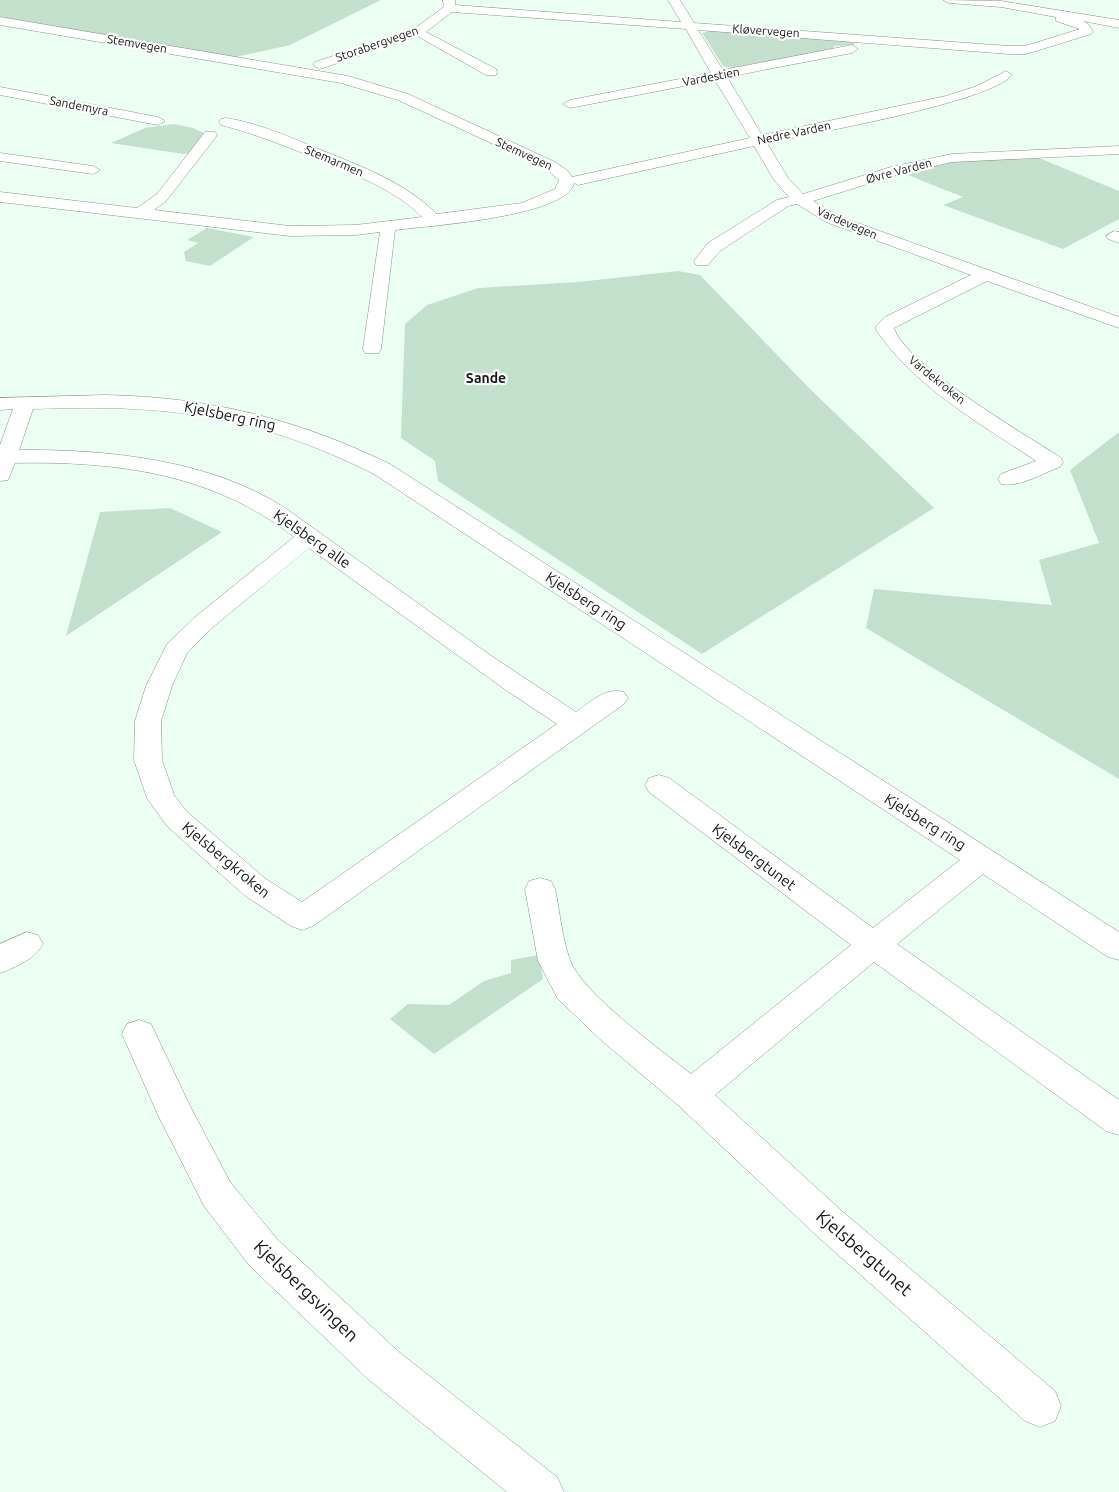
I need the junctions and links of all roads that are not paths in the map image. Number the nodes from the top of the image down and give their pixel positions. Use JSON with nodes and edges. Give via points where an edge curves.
{"nodes":[{"id":1,"x":674,"y":0,"type":"edge"},
{"id":2,"x":949,"y":0,"type":"edge"},
{"id":3,"x":450,"y":4,"type":"edge"},
{"id":4,"x":1060,"y":19,"type":"dead end"},
{"id":5,"x":0,"y":21,"type":"edge"},
{"id":6,"x":1119,"y":24,"type":"edge"},
{"id":7,"x":689,"y":26,"type":"junction"},
{"id":8,"x":418,"y":32,"type":"junction"},
{"id":9,"x":852,"y":49,"type":"dead end"},
{"id":10,"x":319,"y":65,"type":"dead end"},
{"id":11,"x":491,"y":72,"type":"dead end"},
{"id":12,"x":718,"y":75,"type":"junction"},
{"id":13,"x":1006,"y":75,"type":"dead end"},
{"id":14,"x":0,"y":91,"type":"edge"},
{"id":15,"x":570,"y":104,"type":"dead end"},
{"id":16,"x":158,"y":121,"type":"dead end"},
{"id":17,"x":226,"y":122,"type":"dead end"},
{"id":18,"x":210,"y":135,"type":"dead end"},
{"id":19,"x":760,"y":141,"type":"junction"},
{"id":20,"x":1119,"y":150,"type":"edge"},
{"id":21,"x":0,"y":157,"type":"edge"},
{"id":22,"x":93,"y":170,"type":"dead end"},
{"id":23,"x":578,"y":180,"type":"dead end"},
{"id":24,"x":0,"y":197,"type":"edge"},
{"id":25,"x":799,"y":199,"type":"junction"},
{"id":26,"x":139,"y":214,"type":"junction"},
{"id":27,"x":433,"y":219,"type":"junction"},
{"id":28,"x":385,"y":227,"type":"junction"},
{"id":29,"x":702,"y":261,"type":"dead end"},
{"id":30,"x":983,"y":276,"type":"junction"},
{"id":31,"x":1119,"y":323,"type":"edge"},
{"id":32,"x":372,"y":349,"type":"dead end"},
{"id":33,"x":25,"y":403,"type":"junction"},
{"id":34,"x":0,"y":404,"type":"edge"},
{"id":35,"x":4,"y":466,"type":"edge"},
{"id":36,"x":1009,"y":479,"type":"dead end"},
{"id":37,"x":308,"y":537,"type":"junction"},
{"id":38,"x":615,"y":698,"type":"dead end"},
{"id":39,"x":576,"y":724,"type":"junction"},
{"id":40,"x":660,"y":785,"type":"dead end"},
{"id":41,"x":983,"y":858,"type":"junction"},
{"id":42,"x":540,"y":890,"type":"dead end"},
{"id":43,"x":27,"y":944,"type":"dead end"},
{"id":44,"x":876,"y":944,"type":"junction"},
{"id":45,"x":1119,"y":948,"type":"edge"},
{"id":46,"x":0,"y":960,"type":"edge"},
{"id":47,"x":139,"y":1034,"type":"dead end"},
{"id":48,"x":691,"y":1095,"type":"junction"},
{"id":49,"x":1119,"y":1120,"type":"edge"},
{"id":50,"x":1040,"y":1406,"type":"dead end"},
{"id":51,"x":542,"y":1492,"type":"edge"}],
"edges":[{"from":1,"to":7,"type":"street","name":"Vardevegen"},
{"from":2,"to":6,"type":"street","via":[[1001,4]]},
{"from":3,"to":7,"type":"street","name":"Kløvervegen"},
{"from":3,"to":8,"type":"street","name":"Storabergvegen"},
{"from":4,"to":7,"type":"street","name":"Kløvervegen","via":[[1085,26],[1087,31],[1026,50]]},
{"from":5,"to":27,"type":"street","name":"Stemvegen","via":[[343,79],[403,97],[562,171],[567,181],[561,192],[534,205]]},
{"from":7,"to":12,"type":"street","name":"Vardevegen"},
{"from":8,"to":10,"type":"street","name":"Storabergvegen"},
{"from":8,"to":11,"type":"street"},
{"from":9,"to":12,"type":"street","name":"Vardestien"},
{"from":12,"to":15,"type":"street","name":"Vardestien"},
{"from":12,"to":19,"type":"street","name":"Vardevegen"},
{"from":13,"to":19,"type":"street","name":"Nedre Varden","via":[[982,89],[950,100]]},
{"from":14,"to":16,"type":"street","name":"Sandemyra"},
{"from":17,"to":27,"type":"street","name":"Stemarmen","via":[[258,129],[367,175],[414,200]]},
{"from":18,"to":26,"type":"street","via":[[162,197]]},
{"from":19,"to":23,"type":"street","name":"Nedre Varden"},
{"from":19,"to":25,"type":"street","name":"Vardevegen","via":[[782,180]]},
{"from":20,"to":25,"type":"street","name":"Øvre Varden","via":[[952,158]]},
{"from":21,"to":22,"type":"street"},
{"from":24,"to":26,"type":"street","name":"Stemvegen"},
{"from":25,"to":29,"type":"street","name":"Øvre Varden","via":[[772,208],[714,247]]},
{"from":25,"to":30,"type":"street","name":"Vardevegen","via":[[832,218]]},
{"from":26,"to":28,"type":"street","name":"Stemvegen","via":[[290,231]]},
{"from":27,"to":28,"type":"street","name":"Stemvegen"},
{"from":28,"to":32,"type":"street","via":[[388,232]]},
{"from":30,"to":31,"type":"street","name":"Vardevegen"},
{"from":30,"to":36,"type":"street","name":"Vardekroken","via":[[892,320],[885,330],[897,347],[924,373],[1052,462]]},
{"from":33,"to":34,"type":"street","name":"Kjelsberg ring"},
{"from":33,"to":35,"type":"street"},
{"from":33,"to":41,"type":"street","name":"Kjelsberg ring","via":[[88,400],[180,405],[276,424],[348,452],[382,469]]},
{"from":35,"to":37,"type":"street","name":"Kjelsberg alle","via":[[44,456],[144,465],[192,476],[252,499]]},
{"from":37,"to":39,"type":"street","name":"Kjelsberg alle","via":[[495,671]]},
{"from":37,"to":39,"type":"street","name":"Kjelsbergkroken","via":[[204,622],[176,650],[158,686],[148,721],[148,760],[162,798],[177,819],[255,887],[302,918]]},
{"from":38,"to":39,"type":"street","name":"Kjelsbergkroken"},
{"from":40,"to":44,"type":"street","name":"Kjelsbergtunet","via":[[803,894]]},
{"from":41,"to":44,"type":"street"},
{"from":41,"to":45,"type":"street","name":"Kjelsberg ring"},
{"from":42,"to":48,"type":"street","name":"Kjelsbergtunet","via":[[554,961],[570,990]]},
{"from":43,"to":46,"type":"street"},
{"from":44,"to":48,"type":"street","via":[[770,1027]]},
{"from":44,"to":49,"type":"street","name":"Kjelsbergtunet"},
{"from":47,"to":51,"type":"street","name":"Kjelsbergsvingen","via":[[217,1194],[262,1252],[384,1366]]},
{"from":48,"to":50,"type":"street","name":"Kjelsbergtunet","via":[[830,1224]]}]}
